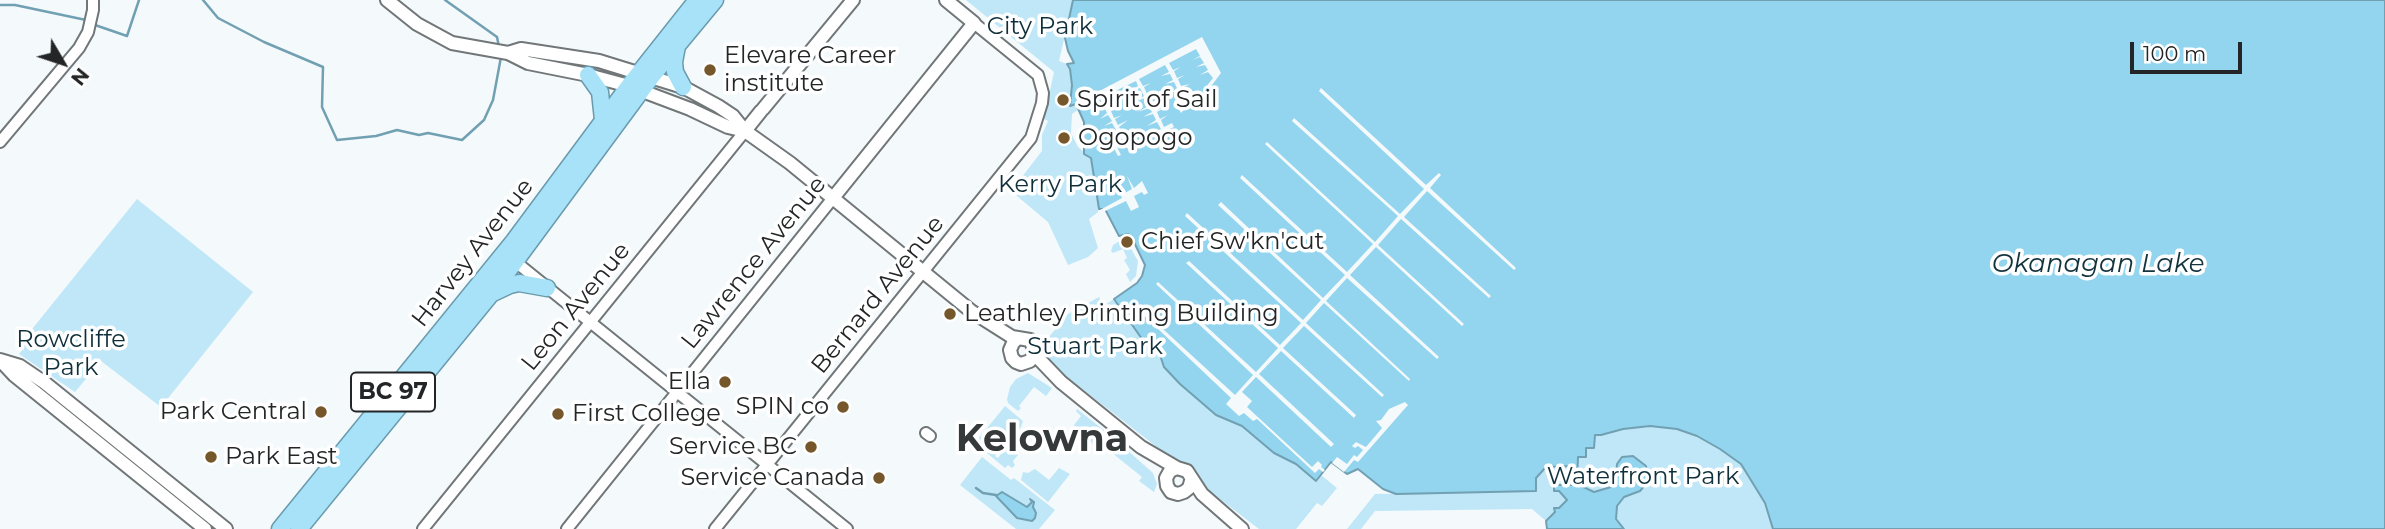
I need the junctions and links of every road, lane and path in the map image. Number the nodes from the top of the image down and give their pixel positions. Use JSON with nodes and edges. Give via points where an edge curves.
{"nodes":[{"id":1,"x":387,"y":0,"type":"edge"},
{"id":2,"x":697,"y":0,"type":"edge"},
{"id":3,"x":715,"y":0,"type":"edge"},
{"id":4,"x":853,"y":0,"type":"edge"},
{"id":5,"x":946,"y":0,"type":"edge"},
{"id":6,"x":93,"y":5,"type":"edge"},
{"id":7,"x":974,"y":23,"type":"junction"},
{"id":8,"x":678,"y":44,"type":"junction"},
{"id":9,"x":508,"y":53,"type":"junction"},
{"id":10,"x":588,"y":75,"type":"junction"},
{"id":11,"x":640,"y":81,"type":"junction"},
{"id":12,"x":684,"y":87,"type":"junction"},
{"id":13,"x":603,"y":120,"type":"junction"},
{"id":14,"x":745,"y":131,"type":"junction"},
{"id":15,"x":0,"y":142,"type":"edge"},
{"id":16,"x":833,"y":198,"type":"junction"},
{"id":17,"x":510,"y":257,"type":"junction"},
{"id":18,"x":923,"y":272,"type":"junction"},
{"id":19,"x":547,"y":288,"type":"junction"},
{"id":20,"x":491,"y":294,"type":"junction"},
{"id":21,"x":971,"y":311,"type":"junction"},
{"id":22,"x":590,"y":322,"type":"junction"},
{"id":23,"x":1018,"y":338,"type":"junction"},
{"id":24,"x":1010,"y":349,"type":"junction"},
{"id":25,"x":1036,"y":351,"type":"junction"},
{"id":26,"x":0,"y":360,"type":"edge"},
{"id":27,"x":1026,"y":363,"type":"junction"},
{"id":28,"x":1060,"y":382,"type":"junction"},
{"id":29,"x":677,"y":392,"type":"junction"},
{"id":30,"x":1141,"y":447,"type":"junction"},
{"id":31,"x":767,"y":465,"type":"junction"},
{"id":32,"x":1177,"y":468,"type":"junction"},
{"id":33,"x":1166,"y":478,"type":"junction"},
{"id":34,"x":1188,"y":486,"type":"junction"},
{"id":35,"x":205,"y":529,"type":"edge"},
{"id":36,"x":226,"y":529,"type":"edge"},
{"id":37,"x":280,"y":529,"type":"edge"},
{"id":38,"x":299,"y":529,"type":"edge"},
{"id":39,"x":423,"y":529,"type":"edge"},
{"id":40,"x":566,"y":529,"type":"edge"},
{"id":41,"x":715,"y":529,"type":"edge"},
{"id":42,"x":847,"y":529,"type":"edge"},
{"id":43,"x":1242,"y":529,"type":"edge"}],
"edges":[{"from":1,"to":9,"type":"main road","via":[[417,24],[453,43]]},
{"from":2,"to":11,"type":"highway","name":"Harvey Avenue","number":"BC 97"},
{"from":3,"to":8,"type":"highway","name":"Harvey Avenue","number":"BC 97"},
{"from":4,"to":14,"type":"main road","name":"Leon Avenue"},
{"from":5,"to":7,"type":"main road"},
{"from":6,"to":15,"type":"street","via":[[88,32],[79,48]]},
{"from":7,"to":16,"type":"main road","name":"Lawrence Avenue"},
{"from":7,"to":18,"type":"street","name":"Bernard Avenue","via":[[1038,75],[1042,103],[1031,138]]},
{"from":8,"to":11,"type":"highway","name":"Harvey Avenue","number":"BC 97"},
{"from":8,"to":12,"type":"highway","via":[[675,72]]},
{"from":9,"to":10,"type":"main road","via":[[528,63]]},
{"from":9,"to":11,"type":"main road","via":[[521,49],[599,61]]},
{"from":10,"to":11,"type":"main road"},
{"from":10,"to":13,"type":"highway","via":[[600,92]]},
{"from":11,"to":12,"type":"main road"},
{"from":11,"to":13,"type":"highway","name":"Harvey Avenue","number":"BC 97"},
{"from":11,"to":14,"type":"main road","via":[[690,109]]},
{"from":11,"to":17,"type":"highway","name":"Harvey Avenue","number":"BC 97"},
{"from":12,"to":14,"type":"main road","via":[[733,116]]},
{"from":13,"to":17,"type":"highway","name":"Harvey Avenue","number":"BC 97"},
{"from":14,"to":16,"type":"main road"},
{"from":14,"to":22,"type":"street","name":"Leon Avenue"},
{"from":16,"to":18,"type":"main road"},
{"from":16,"to":29,"type":"street","name":"Lawrence Avenue"},
{"from":17,"to":19,"type":"street"},
{"from":17,"to":20,"type":"highway","name":"Harvey Avenue","number":"BC 97"},
{"from":17,"to":37,"type":"highway","name":"Harvey Avenue","number":"BC 97"},
{"from":18,"to":21,"type":"main road"},
{"from":18,"to":31,"type":"street","name":"Bernard Avenue"},
{"from":19,"to":20,"type":"highway","via":[[519,284]]},
{"from":19,"to":22,"type":"street"},
{"from":20,"to":38,"type":"highway","name":"Harvey Avenue","number":"BC 97"},
{"from":21,"to":23,"type":"main road"},
{"from":21,"to":24,"type":"main road"},
{"from":22,"to":29,"type":"street"},
{"from":22,"to":39,"type":"street","name":"Leon Avenue"},
{"from":23,"to":24,"type":"main road"},
{"from":23,"to":25,"type":"main road","via":[[1030,340]]},
{"from":24,"to":27,"type":"main road","via":[[1016,362]]},
{"from":25,"to":27,"type":"main road"},
{"from":25,"to":28,"type":"main road"},
{"from":26,"to":35,"type":"main road"},
{"from":26,"to":36,"type":"main road","via":[[45,383]]},
{"from":27,"to":28,"type":"main road"},
{"from":28,"to":30,"type":"main road"},
{"from":29,"to":31,"type":"street"},
{"from":29,"to":40,"type":"street","name":"Lawrence Avenue"},
{"from":30,"to":32,"type":"main road"},
{"from":30,"to":33,"type":"main road"},
{"from":31,"to":41,"type":"street","name":"Bernard Avenue"},
{"from":31,"to":42,"type":"street"},
{"from":32,"to":33,"type":"main road"},
{"from":32,"to":34,"type":"main road","via":[[1187,471]]},
{"from":33,"to":34,"type":"main road","via":[[1171,492],[1178,494]]},
{"from":34,"to":43,"type":"main road"}]}
